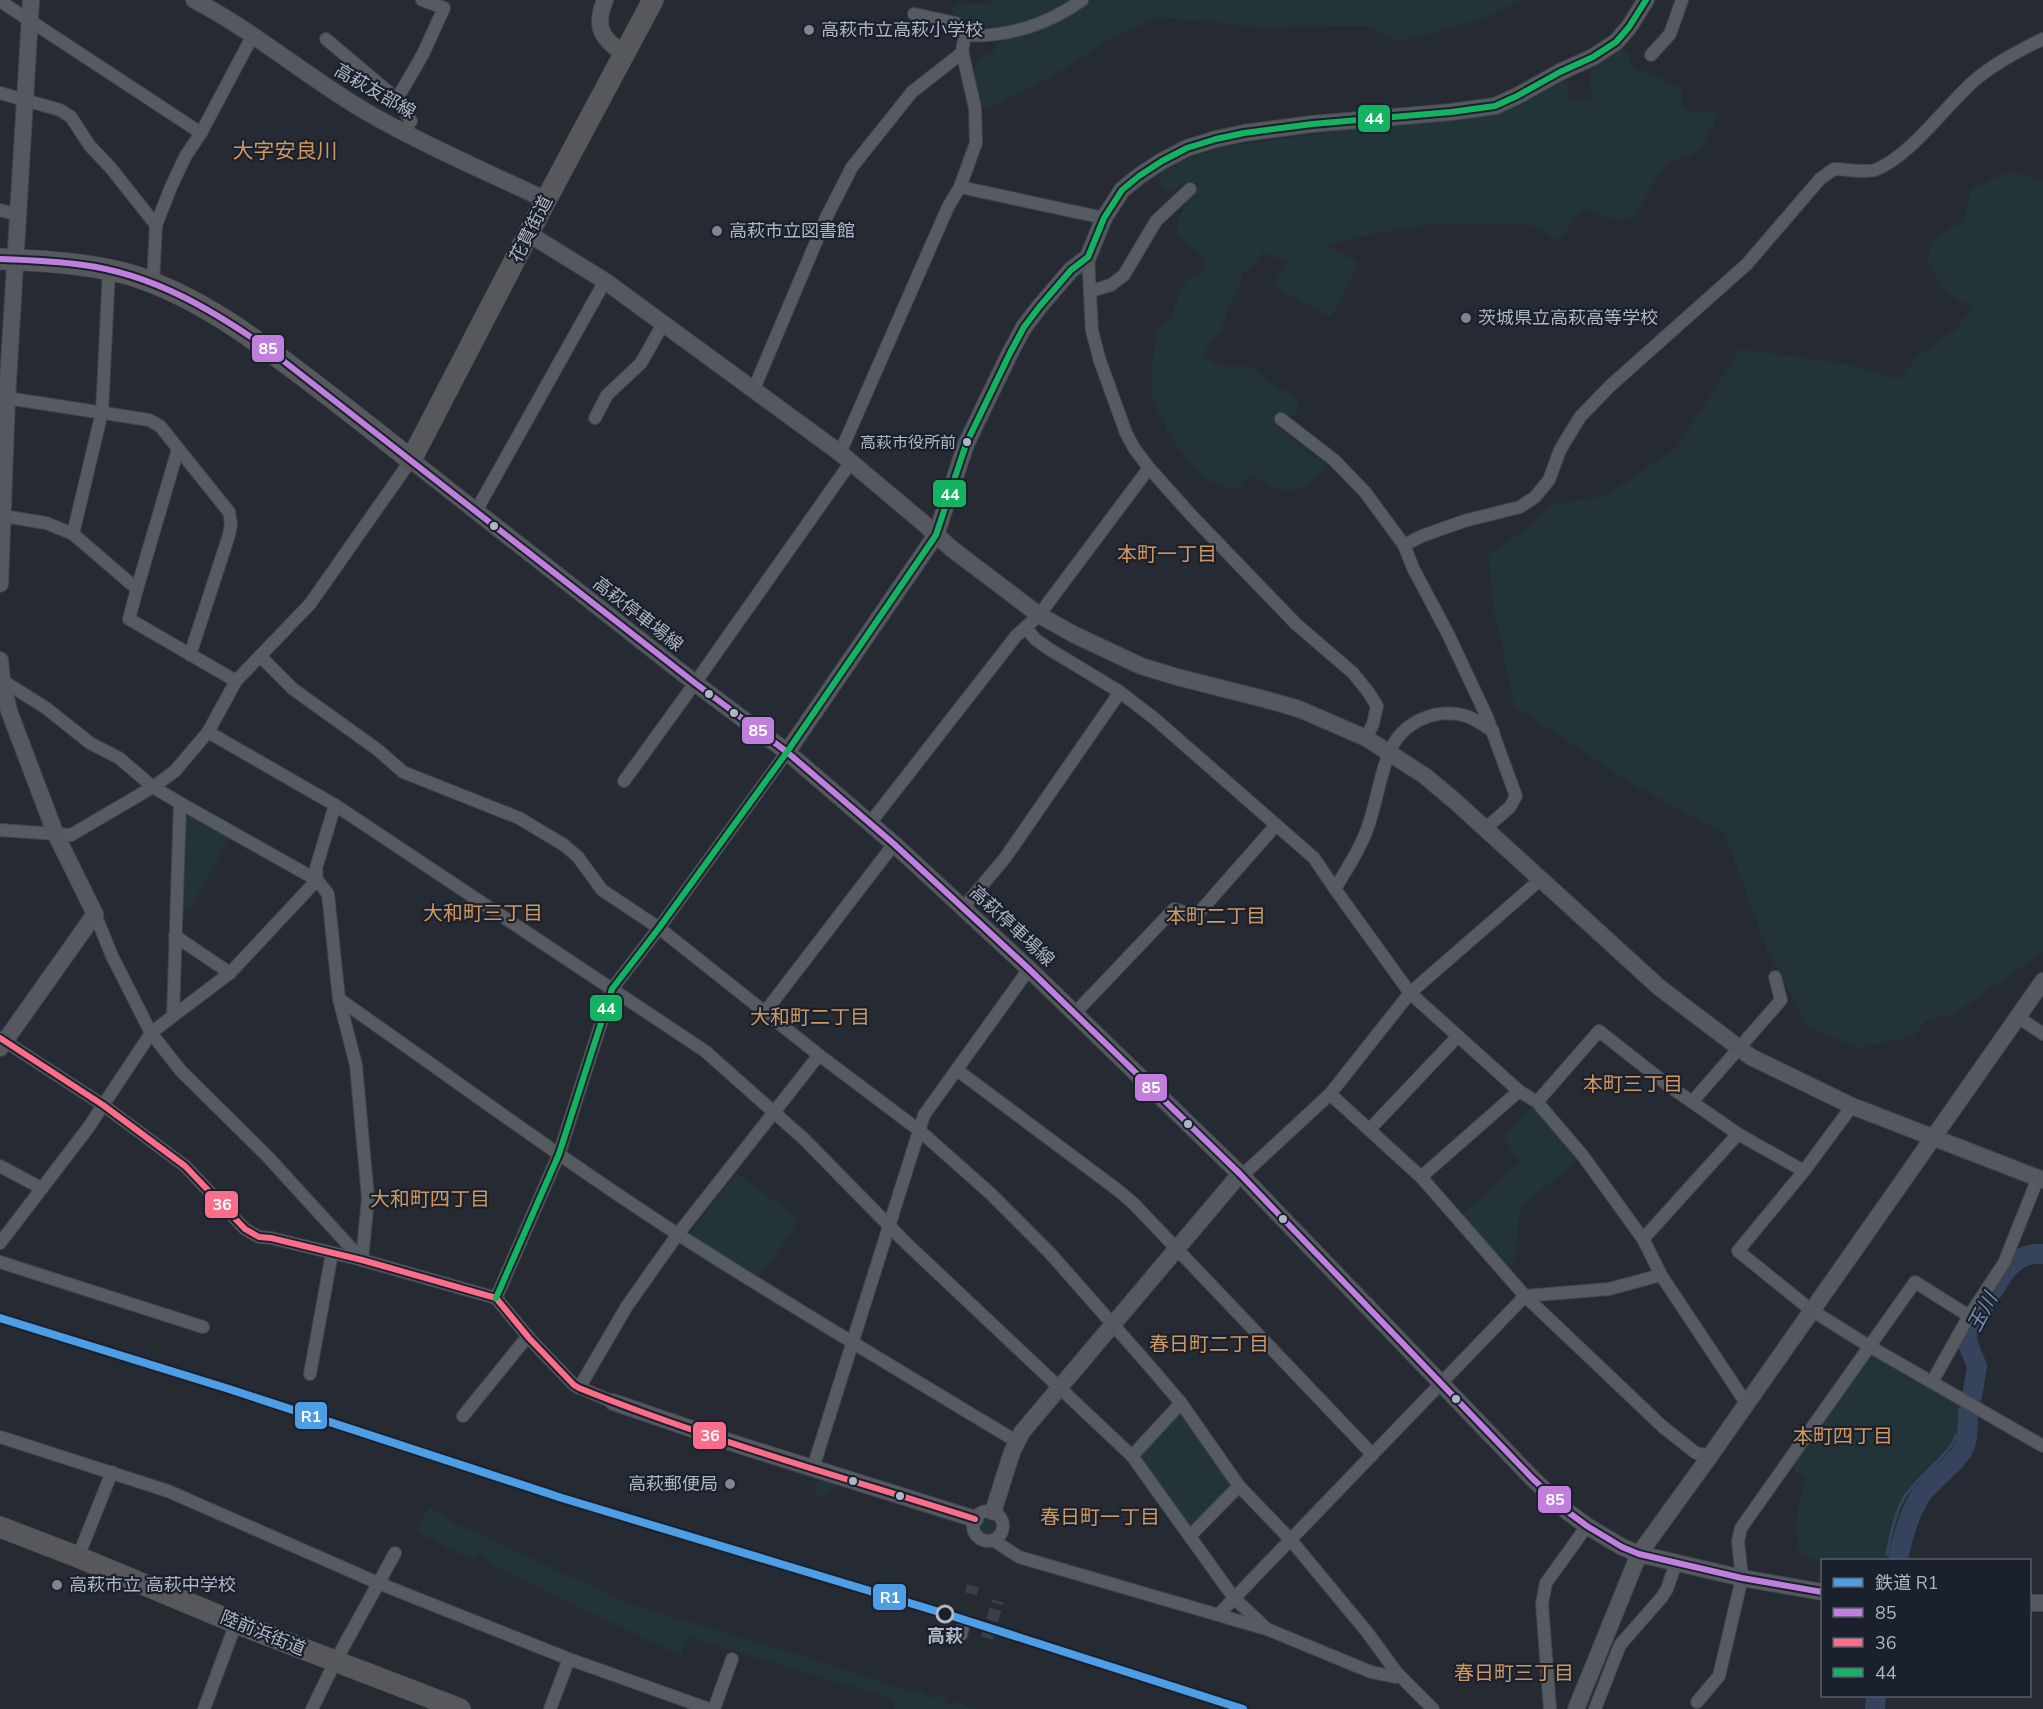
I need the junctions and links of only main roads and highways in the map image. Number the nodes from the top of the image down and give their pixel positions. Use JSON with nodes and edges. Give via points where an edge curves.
{"nodes":[{"id":1,"x":653,"y":0,"type":"edge"},
{"id":2,"x":8,"y":259,"type":"edge"},
{"id":3,"x":0,"y":1527,"type":"edge"},
{"id":4,"x":460,"y":1709,"type":"edge"}],
"edges":[{"from":1,"to":2,"type":"highway","name":"花貫街道","via":[[411,460],[267,348],[205,308],[153,283],[109,270]]},
{"from":3,"to":4,"type":"highway","name":"陸前浜街道"}]}
